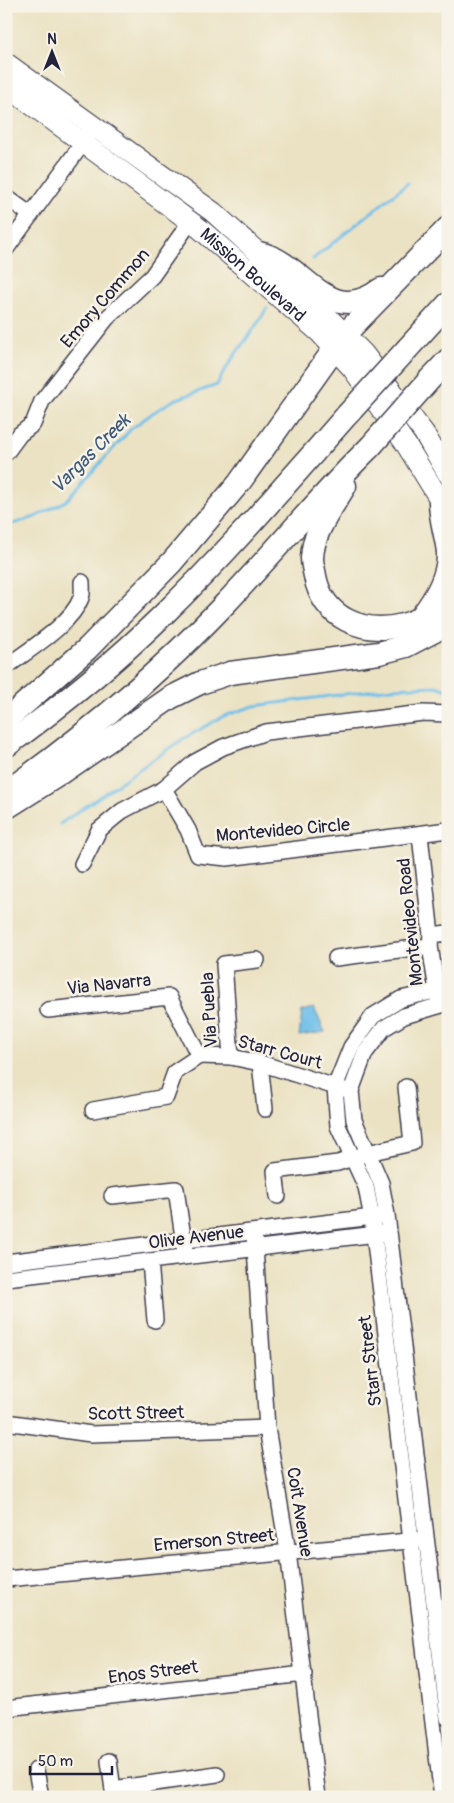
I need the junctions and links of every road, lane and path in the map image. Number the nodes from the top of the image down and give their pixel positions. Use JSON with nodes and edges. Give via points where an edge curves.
{"nodes":[{"id":1,"x":6,"y":63,"type":"edge"},
{"id":2,"x":6,"y":86,"type":"edge"},
{"id":3,"x":95,"y":126,"type":"junction"},
{"id":4,"x":83,"y":142,"type":"junction"},
{"id":5,"x":6,"y":197,"type":"edge"},
{"id":6,"x":31,"y":215,"type":"junction"},
{"id":7,"x":190,"y":222,"type":"junction"},
{"id":8,"x":448,"y":228,"type":"edge"},
{"id":9,"x":6,"y":249,"type":"edge"},
{"id":10,"x":259,"y":253,"type":"junction"},
{"id":11,"x":402,"y":274,"type":"junction"},
{"id":12,"x":448,"y":304,"type":"edge"},
{"id":13,"x":339,"y":340,"type":"junction"},
{"id":14,"x":448,"y":360,"type":"edge"},
{"id":15,"x":370,"y":447,"type":"junction"},
{"id":16,"x":6,"y":453,"type":"edge"},
{"id":17,"x":448,"y":474,"type":"edge"},
{"id":18,"x":444,"y":508,"type":"edge"},
{"id":19,"x":82,"y":582,"type":"dead end"},
{"id":20,"x":448,"y":604,"type":"edge"},
{"id":21,"x":419,"y":619,"type":"junction"},
{"id":22,"x":448,"y":624,"type":"edge"},
{"id":23,"x":6,"y":667,"type":"edge"},
{"id":24,"x":448,"y":714,"type":"edge"},
{"id":25,"x":6,"y":720,"type":"edge"},
{"id":26,"x":6,"y":746,"type":"edge"},
{"id":27,"x":164,"y":789,"type":"junction"},
{"id":28,"x":6,"y":792,"type":"edge"},
{"id":29,"x":6,"y":808,"type":"edge"},
{"id":30,"x":448,"y":830,"type":"edge"},
{"id":31,"x":420,"y":835,"type":"junction"},
{"id":32,"x":82,"y":864,"type":"dead end"},
{"id":33,"x":448,"y":933,"type":"edge"},
{"id":34,"x":431,"y":940,"type":"junction"},
{"id":35,"x":336,"y":958,"type":"dead end"},
{"id":36,"x":258,"y":960,"type":"dead end"},
{"id":37,"x":443,"y":996,"type":"edge"},
{"id":38,"x":48,"y":1010,"type":"dead end"},
{"id":39,"x":199,"y":1056,"type":"junction"},
{"id":40,"x":231,"y":1057,"type":"junction"},
{"id":41,"x":260,"y":1063,"type":"junction"},
{"id":42,"x":335,"y":1087,"type":"junction"},
{"id":43,"x":406,"y":1087,"type":"dead end"},
{"id":44,"x":351,"y":1091,"type":"junction"},
{"id":45,"x":264,"y":1109,"type":"dead end"},
{"id":46,"x":93,"y":1110,"type":"dead end"},
{"id":47,"x":361,"y":1156,"type":"junction"},
{"id":48,"x":112,"y":1196,"type":"dead end"},
{"id":49,"x":278,"y":1196,"type":"dead end"},
{"id":50,"x":380,"y":1217,"type":"junction"},
{"id":51,"x":254,"y":1233,"type":"junction"},
{"id":52,"x":382,"y":1234,"type":"junction"},
{"id":53,"x":184,"y":1242,"type":"junction"},
{"id":54,"x":254,"y":1249,"type":"junction"},
{"id":55,"x":185,"y":1258,"type":"junction"},
{"id":56,"x":150,"y":1261,"type":"junction"},
{"id":57,"x":6,"y":1262,"type":"edge"},
{"id":58,"x":6,"y":1278,"type":"edge"},
{"id":59,"x":154,"y":1320,"type":"dead end"},
{"id":60,"x":6,"y":1422,"type":"edge"},
{"id":61,"x":267,"y":1428,"type":"junction"},
{"id":62,"x":418,"y":1541,"type":"junction"},
{"id":63,"x":288,"y":1552,"type":"junction"},
{"id":64,"x":6,"y":1579,"type":"edge"},
{"id":65,"x":304,"y":1674,"type":"junction"},
{"id":66,"x":6,"y":1708,"type":"edge"},
{"id":67,"x":448,"y":1718,"type":"edge"},
{"id":68,"x":109,"y":1760,"type":"dead end"},
{"id":69,"x":36,"y":1770,"type":"dead end"},
{"id":70,"x":216,"y":1774,"type":"dead end"},
{"id":71,"x":114,"y":1793,"type":"edge"},
{"id":72,"x":41,"y":1797,"type":"edge"},
{"id":73,"x":318,"y":1797,"type":"edge"},
{"id":74,"x":442,"y":1797,"type":"edge"}],
"edges":[{"from":1,"to":3,"type":"main road","name":"Mission Boulevard"},
{"from":2,"to":4,"type":"main road","name":"Mission Boulevard"},
{"from":3,"to":4,"type":"street"},
{"from":3,"to":10,"type":"main road","name":"Mission Boulevard","via":[[213,212]]},
{"from":4,"to":6,"type":"street"},
{"from":4,"to":7,"type":"main road","name":"Mission Boulevard"},
{"from":5,"to":6,"type":"street"},
{"from":6,"to":9,"type":"street"},
{"from":7,"to":13,"type":"main road","name":"Mission Boulevard"},
{"from":7,"to":16,"type":"street","name":"Emory Common","via":[[152,276],[107,318],[42,401],[33,424],[20,434]]},
{"from":8,"to":11,"type":"highway"},
{"from":10,"to":11,"type":"highway","via":[[276,257],[322,294],[342,301],[365,299]]},
{"from":10,"to":13,"type":"main road","name":"Mission Boulevard"},
{"from":11,"to":13,"type":"highway"},
{"from":12,"to":26,"type":"highway","bridge":true,"via":[[231,545],[164,614],[80,689]]},
{"from":13,"to":17,"type":"main road","name":"Mission Boulevard","via":[[364,354],[424,433]]},
{"from":13,"to":18,"type":"main road","name":"Mission Boulevard","via":[[352,368],[401,438]]},
{"from":13,"to":25,"type":"highway","via":[[244,475],[195,536],[87,649]]},
{"from":14,"to":15,"type":"highway","bridge":true},
{"from":15,"to":21,"type":"highway","via":[[321,525],[315,541],[312,559],[319,591],[329,608],[347,622],[362,627],[384,628]]},
{"from":15,"to":28,"type":"highway","via":[[339,477],[236,593],[172,656],[86,732]]},
{"from":18,"to":21,"type":"highway","via":[[440,518],[448,553],[446,570],[434,601]]},
{"from":19,"to":23,"type":"street","via":[[82,597],[72,613]]},
{"from":20,"to":21,"type":"highway"},
{"from":22,"to":29,"type":"highway","via":[[406,646],[379,653],[230,673],[200,683],[170,698]]},
{"from":24,"to":27,"type":"street","via":[[423,713],[266,732],[223,747],[195,762]]},
{"from":27,"to":31,"type":"street","name":"Montevideo Circle","via":[[188,830],[198,855],[227,858]]},
{"from":27,"to":32,"type":"street","via":[[122,811],[100,830]]},
{"from":30,"to":31,"type":"street","name":"Montevideo Circle"},
{"from":31,"to":34,"type":"street","name":"Montevideo Road"},
{"from":33,"to":34,"type":"street"},
{"from":34,"to":35,"type":"street"},
{"from":34,"to":37,"type":"street","name":"Montevideo Road"},
{"from":36,"to":40,"type":"street","name":"Via Puebla","via":[[224,964]]},
{"from":37,"to":42,"type":"street","name":"Starr Street","via":[[401,999],[374,1016],[351,1047]]},
{"from":37,"to":44,"type":"street","name":"Starr Street","via":[[384,1028],[365,1053]]},
{"from":38,"to":39,"type":"street","name":"Via Navarra","via":[[169,997]]},
{"from":39,"to":40,"type":"street","name":"Starr Court"},
{"from":39,"to":46,"type":"street","via":[[175,1072],[166,1097]]},
{"from":40,"to":41,"type":"street","name":"Starr Court"},
{"from":41,"to":42,"type":"street","name":"Starr Court"},
{"from":41,"to":45,"type":"street"},
{"from":42,"to":44,"type":"street","name":"Starr Court"},
{"from":42,"to":47,"type":"street","name":"Starr Street","via":[[338,1126]]},
{"from":43,"to":47,"type":"street","via":[[412,1143]]},
{"from":44,"to":47,"type":"street","name":"Starr Street"},
{"from":47,"to":49,"type":"street","via":[[338,1164],[275,1171]]},
{"from":47,"to":50,"type":"street","name":"Starr Street","via":[[381,1183]]},
{"from":48,"to":53,"type":"street","via":[[176,1189]]},
{"from":50,"to":51,"type":"street","name":"Olive Avenue"},
{"from":50,"to":52,"type":"street","name":"Starr Street"},
{"from":51,"to":53,"type":"street","name":"Olive Avenue"},
{"from":51,"to":54,"type":"street","name":"Coit Avenue"},
{"from":52,"to":54,"type":"street","name":"Olive Avenue"},
{"from":52,"to":62,"type":"street","name":"Starr Street"},
{"from":53,"to":55,"type":"street"},
{"from":53,"to":57,"type":"street","name":"Olive Avenue"},
{"from":54,"to":55,"type":"street","name":"Olive Avenue"},
{"from":54,"to":61,"type":"street","name":"Coit Avenue"},
{"from":55,"to":56,"type":"street","name":"Olive Avenue"},
{"from":56,"to":58,"type":"street","name":"Olive Avenue"},
{"from":56,"to":59,"type":"street"},
{"from":60,"to":61,"type":"street","name":"Scott Street","via":[[91,1434]]},
{"from":61,"to":63,"type":"street","name":"Coit Avenue"},
{"from":62,"to":63,"type":"street","name":"Emerson Street"},
{"from":62,"to":67,"type":"street","name":"Starr Street"},
{"from":62,"to":74,"type":"street","name":"Starr Street"},
{"from":63,"to":64,"type":"street","name":"Emerson Street"},
{"from":63,"to":65,"type":"street","name":"Coit Avenue"},
{"from":65,"to":66,"type":"street","name":"Enos Street"},
{"from":65,"to":73,"type":"street","name":"Coit Avenue"},
{"from":68,"to":71,"type":"street"},
{"from":69,"to":72,"type":"street"},
{"from":70,"to":71,"type":"street"}]}
